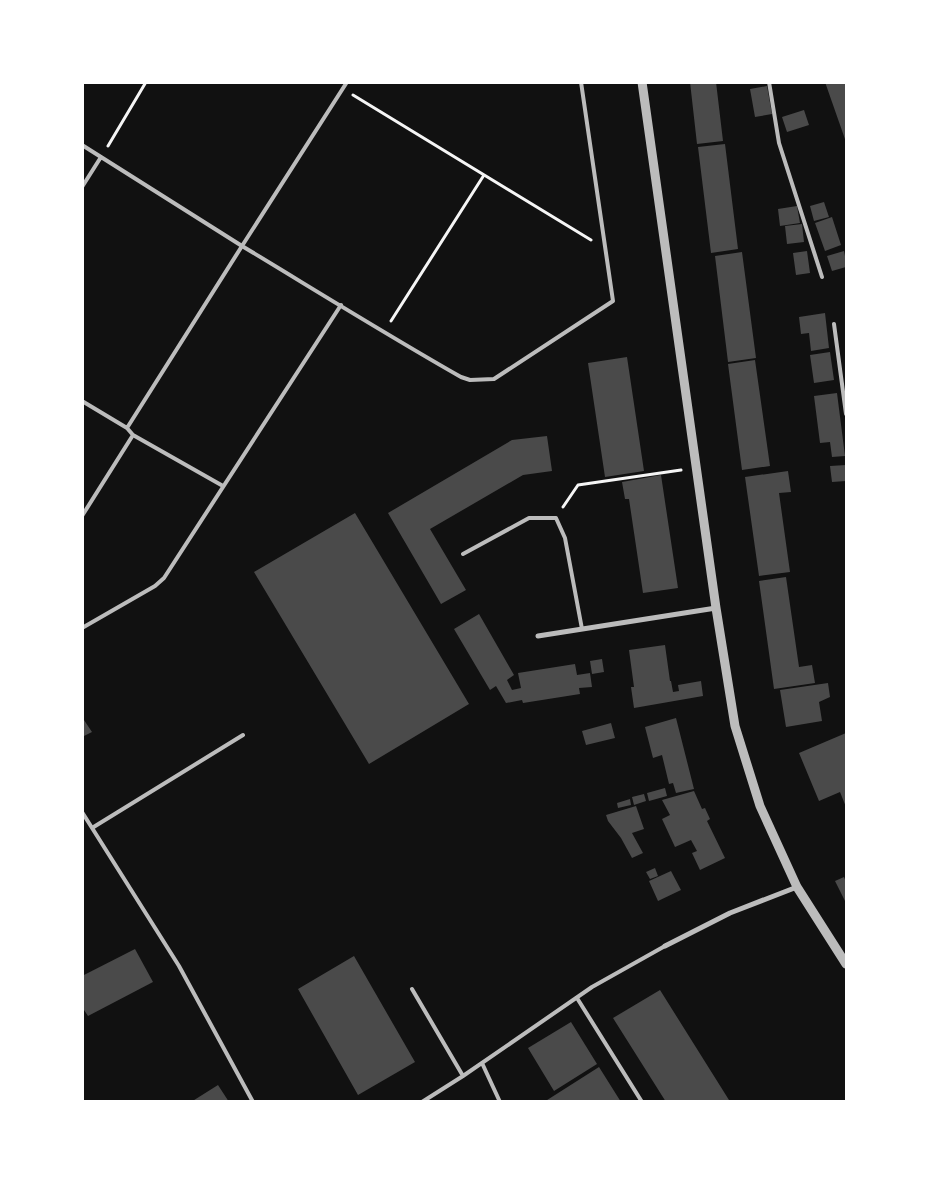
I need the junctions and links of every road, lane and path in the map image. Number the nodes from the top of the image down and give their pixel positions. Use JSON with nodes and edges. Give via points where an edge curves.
{"nodes":[{"id":1,"x":146,"y":82,"type":"edge"},
{"id":2,"x":347,"y":82,"type":"edge"},
{"id":3,"x":581,"y":82,"type":"edge"},
{"id":4,"x":642,"y":82,"type":"edge"},
{"id":5,"x":769,"y":82,"type":"edge"},
{"id":6,"x":343,"y":88,"type":"junction"},
{"id":7,"x":82,"y":145,"type":"edge"},
{"id":8,"x":101,"y":157,"type":"junction"},
{"id":9,"x":484,"y":175,"type":"junction"},
{"id":10,"x":82,"y":187,"type":"edge"},
{"id":11,"x":242,"y":246,"type":"junction"},
{"id":12,"x":605,"y":248,"type":"junction"},
{"id":13,"x":822,"y":277,"type":"dead end"},
{"id":14,"x":341,"y":305,"type":"junction"},
{"id":15,"x":834,"y":324,"type":"dead end"},
{"id":16,"x":384,"y":332,"type":"junction"},
{"id":17,"x":82,"y":401,"type":"edge"},
{"id":18,"x":846,"y":406,"type":"edge"},
{"id":19,"x":846,"y":414,"type":"edge"},
{"id":20,"x":127,"y":428,"type":"junction"},
{"id":21,"x":133,"y":435,"type":"junction"},
{"id":22,"x":697,"y":468,"type":"junction"},
{"id":23,"x":224,"y":486,"type":"junction"},
{"id":24,"x":82,"y":516,"type":"edge"},
{"id":25,"x":556,"y":518,"type":"junction"},
{"id":26,"x":463,"y":554,"type":"dead end"},
{"id":27,"x":716,"y":608,"type":"junction"},
{"id":28,"x":82,"y":628,"type":"edge"},
{"id":29,"x":582,"y":629,"type":"junction"},
{"id":30,"x":538,"y":636,"type":"dead end"},
{"id":31,"x":243,"y":735,"type":"dead end"},
{"id":32,"x":82,"y":812,"type":"edge"},
{"id":33,"x":92,"y":828,"type":"junction"},
{"id":34,"x":797,"y":886,"type":"junction"},
{"id":35,"x":665,"y":946,"type":"joint"},
{"id":36,"x":846,"y":964,"type":"edge"},
{"id":37,"x":412,"y":989,"type":"dead end"},
{"id":38,"x":577,"y":998,"type":"junction"},
{"id":39,"x":482,"y":1063,"type":"junction"},
{"id":40,"x":463,"y":1076,"type":"junction"},
{"id":41,"x":253,"y":1102,"type":"edge"},
{"id":42,"x":422,"y":1102,"type":"edge"},
{"id":43,"x":500,"y":1102,"type":"edge"},
{"id":44,"x":642,"y":1102,"type":"edge"}],
"edges":[{"from":1,"to":8,"type":"path"},
{"from":2,"to":6,"type":"lane"},
{"from":3,"to":12,"type":"lane"},
{"from":4,"to":22,"type":"street"},
{"from":5,"to":13,"type":"lane","via":[[779,143]]},
{"from":6,"to":9,"type":"path"},
{"from":6,"to":11,"type":"lane"},
{"from":7,"to":8,"type":"lane"},
{"from":8,"to":10,"type":"lane"},
{"from":8,"to":11,"type":"lane"},
{"from":9,"to":12,"type":"path"},
{"from":9,"to":16,"type":"path"},
{"from":11,"to":14,"type":"lane"},
{"from":11,"to":20,"type":"lane"},
{"from":12,"to":16,"type":"lane","via":[[613,301],[494,379],[461,378]]},
{"from":14,"to":16,"type":"lane"},
{"from":14,"to":23,"type":"lane"},
{"from":15,"to":18,"type":"lane"},
{"from":17,"to":20,"type":"lane"},
{"from":18,"to":19,"type":"lane"},
{"from":20,"to":21,"type":"lane"},
{"from":21,"to":23,"type":"lane"},
{"from":21,"to":24,"type":"lane"},
{"from":22,"to":25,"type":"path","via":[[578,485]]},
{"from":22,"to":27,"type":"street"},
{"from":23,"to":28,"type":"lane","via":[[164,578]]},
{"from":25,"to":26,"type":"lane","via":[[529,518]]},
{"from":25,"to":29,"type":"lane","via":[[565,538]]},
{"from":27,"to":29,"type":"street"},
{"from":27,"to":34,"type":"street","via":[[735,726],[760,806]]},
{"from":29,"to":30,"type":"street"},
{"from":31,"to":33,"type":"lane"},
{"from":32,"to":33,"type":"lane"},
{"from":33,"to":41,"type":"lane","via":[[178,966]]},
{"from":34,"to":35,"type":"street","via":[[730,913]]},
{"from":34,"to":36,"type":"street"},
{"from":35,"to":38,"type":"lane"},
{"from":37,"to":40,"type":"lane"},
{"from":38,"to":39,"type":"lane"},
{"from":38,"to":44,"type":"lane"},
{"from":39,"to":40,"type":"lane"},
{"from":39,"to":43,"type":"lane"},
{"from":40,"to":42,"type":"lane"}]}
